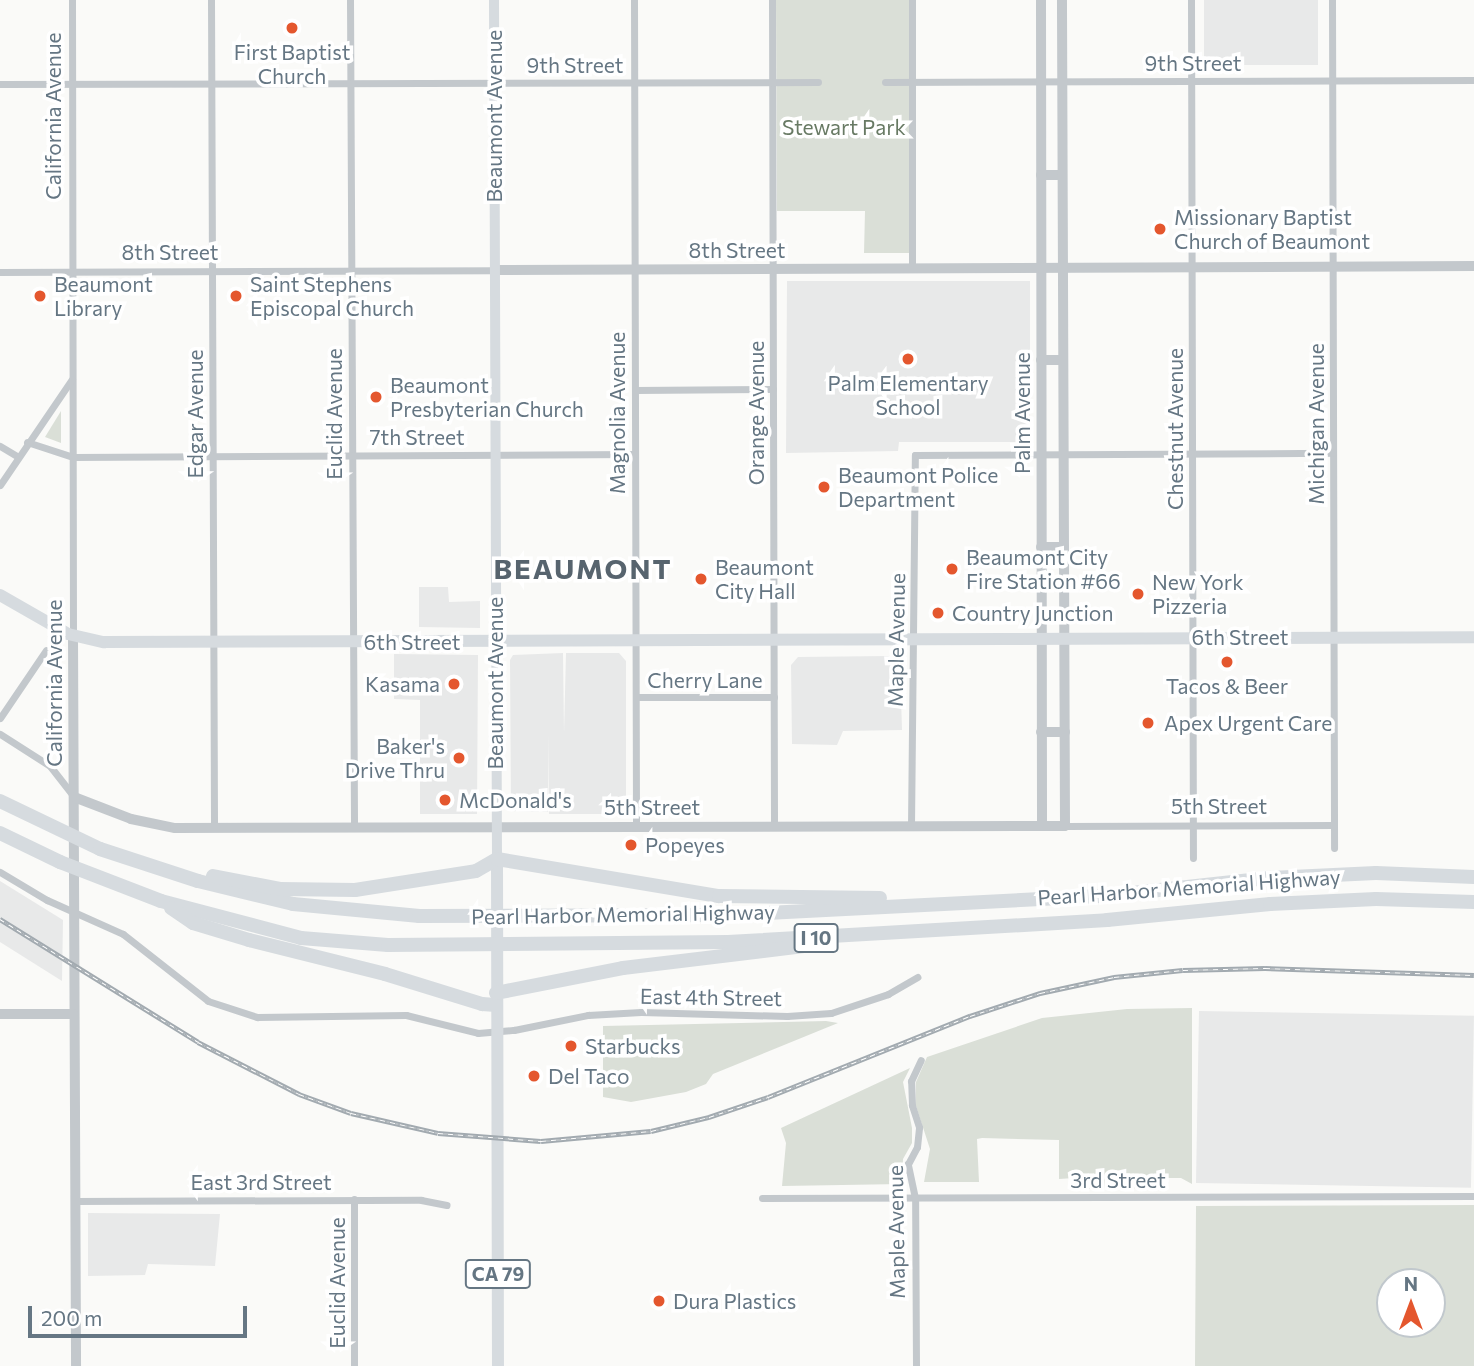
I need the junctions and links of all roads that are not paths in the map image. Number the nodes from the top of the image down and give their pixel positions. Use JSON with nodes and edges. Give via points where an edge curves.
{"nodes":[{"id":1,"x":72,"y":0,"type":"edge"},
{"id":2,"x":211,"y":0,"type":"edge"},
{"id":3,"x":350,"y":0,"type":"edge"},
{"id":4,"x":494,"y":0,"type":"edge"},
{"id":5,"x":634,"y":0,"type":"edge"},
{"id":6,"x":772,"y":0,"type":"edge"},
{"id":7,"x":912,"y":0,"type":"edge"},
{"id":8,"x":1041,"y":0,"type":"edge"},
{"id":9,"x":1062,"y":0,"type":"edge"},
{"id":10,"x":1191,"y":0,"type":"edge"},
{"id":11,"x":1332,"y":0,"type":"edge"},
{"id":12,"x":1332,"y":80,"type":"junction"},
{"id":13,"x":1474,"y":80,"type":"edge"},
{"id":14,"x":1041,"y":81,"type":"junction"},
{"id":15,"x":1192,"y":81,"type":"junction"},
{"id":16,"x":634,"y":82,"type":"junction"},
{"id":17,"x":772,"y":82,"type":"junction"},
{"id":18,"x":818,"y":82,"type":"dead end"},
{"id":19,"x":885,"y":82,"type":"dead end"},
{"id":20,"x":912,"y":82,"type":"junction"},
{"id":21,"x":1062,"y":82,"type":"junction"},
{"id":22,"x":211,"y":83,"type":"junction"},
{"id":23,"x":350,"y":83,"type":"junction"},
{"id":24,"x":494,"y":83,"type":"junction"},
{"id":25,"x":0,"y":84,"type":"edge"},
{"id":26,"x":72,"y":84,"type":"junction"},
{"id":27,"x":1041,"y":175,"type":"junction"},
{"id":28,"x":1062,"y":175,"type":"junction"},
{"id":29,"x":1474,"y":266,"type":"edge"},
{"id":30,"x":1192,"y":267,"type":"junction"},
{"id":31,"x":1333,"y":267,"type":"junction"},
{"id":32,"x":912,"y":268,"type":"junction"},
{"id":33,"x":1041,"y":268,"type":"junction"},
{"id":34,"x":1063,"y":268,"type":"junction"},
{"id":35,"x":634,"y":269,"type":"junction"},
{"id":36,"x":774,"y":269,"type":"junction"},
{"id":37,"x":351,"y":270,"type":"junction"},
{"id":38,"x":495,"y":270,"type":"junction"},
{"id":39,"x":73,"y":271,"type":"junction"},
{"id":40,"x":212,"y":271,"type":"junction"},
{"id":41,"x":0,"y":272,"type":"edge"},
{"id":42,"x":1041,"y":360,"type":"junction"},
{"id":43,"x":1063,"y":360,"type":"junction"},
{"id":44,"x":73,"y":378,"type":"junction"},
{"id":45,"x":773,"y":389,"type":"junction"},
{"id":46,"x":635,"y":390,"type":"junction"},
{"id":47,"x":27,"y":442,"type":"junction"},
{"id":48,"x":0,"y":446,"type":"edge"},
{"id":49,"x":1333,"y":453,"type":"junction"},
{"id":50,"x":495,"y":454,"type":"junction"},
{"id":51,"x":635,"y":454,"type":"junction"},
{"id":52,"x":1041,"y":454,"type":"junction"},
{"id":53,"x":1064,"y":454,"type":"junction"},
{"id":54,"x":1192,"y":454,"type":"junction"},
{"id":55,"x":351,"y":455,"type":"junction"},
{"id":56,"x":212,"y":456,"type":"junction"},
{"id":57,"x":18,"y":457,"type":"junction"},
{"id":58,"x":73,"y":457,"type":"junction"},
{"id":59,"x":0,"y":485,"type":"edge"},
{"id":60,"x":1041,"y":547,"type":"junction"},
{"id":61,"x":1064,"y":547,"type":"junction"},
{"id":62,"x":0,"y":595,"type":"edge"},
{"id":63,"x":74,"y":636,"type":"junction"},
{"id":64,"x":1334,"y":637,"type":"junction"},
{"id":65,"x":1474,"y":637,"type":"edge"},
{"id":66,"x":1041,"y":638,"type":"junction"},
{"id":67,"x":1065,"y":638,"type":"junction"},
{"id":68,"x":1193,"y":638,"type":"junction"},
{"id":69,"x":913,"y":639,"type":"junction"},
{"id":70,"x":774,"y":640,"type":"junction"},
{"id":71,"x":636,"y":641,"type":"junction"},
{"id":72,"x":213,"y":642,"type":"junction"},
{"id":73,"x":353,"y":642,"type":"junction"},
{"id":74,"x":495,"y":642,"type":"junction"},
{"id":75,"x":46,"y":650,"type":"dead end"},
{"id":76,"x":636,"y":697,"type":"junction"},
{"id":77,"x":774,"y":697,"type":"junction"},
{"id":78,"x":0,"y":718,"type":"edge"},
{"id":79,"x":1041,"y":732,"type":"junction"},
{"id":80,"x":1065,"y":732,"type":"junction"},
{"id":81,"x":0,"y":734,"type":"edge"},
{"id":82,"x":74,"y":797,"type":"junction"},
{"id":83,"x":0,"y":801,"type":"edge"},
{"id":84,"x":1334,"y":825,"type":"junction"},
{"id":85,"x":911,"y":826,"type":"junction"},
{"id":86,"x":1042,"y":826,"type":"junction"},
{"id":87,"x":1065,"y":826,"type":"junction"},
{"id":88,"x":1193,"y":826,"type":"junction"},
{"id":89,"x":354,"y":827,"type":"junction"},
{"id":90,"x":496,"y":827,"type":"junction"},
{"id":91,"x":636,"y":827,"type":"junction"},
{"id":92,"x":774,"y":827,"type":"junction"},
{"id":93,"x":214,"y":828,"type":"junction"},
{"id":94,"x":0,"y":833,"type":"edge"},
{"id":95,"x":1334,"y":848,"type":"dead end"},
{"id":96,"x":106,"y":851,"type":"junction"},
{"id":97,"x":1193,"y":858,"type":"dead end"},
{"id":98,"x":497,"y":859,"type":"junction"},
{"id":99,"x":0,"y":872,"type":"edge"},
{"id":100,"x":1474,"y":877,"type":"edge"},
{"id":101,"x":161,"y":901,"type":"junction"},
{"id":102,"x":1474,"y":902,"type":"edge"},
{"id":103,"x":923,"y":904,"type":"junction"},
{"id":104,"x":73,"y":913,"type":"junction"},
{"id":105,"x":890,"y":934,"type":"junction"},
{"id":106,"x":918,"y":977,"type":"dead end"},
{"id":107,"x":496,"y":999,"type":"junction"},
{"id":108,"x":0,"y":1014,"type":"edge"},
{"id":109,"x":73,"y":1014,"type":"junction"},
{"id":110,"x":497,"y":1032,"type":"junction"},
{"id":111,"x":921,"y":1060,"type":"dead end"},
{"id":112,"x":1474,"y":1196,"type":"edge"},
{"id":113,"x":762,"y":1198,"type":"dead end"},
{"id":114,"x":915,"y":1198,"type":"junction"},
{"id":115,"x":354,"y":1199,"type":"junction"},
{"id":116,"x":75,"y":1201,"type":"junction"},
{"id":117,"x":447,"y":1205,"type":"dead end"},
{"id":118,"x":76,"y":1366,"type":"edge"},
{"id":119,"x":354,"y":1366,"type":"edge"},
{"id":120,"x":498,"y":1366,"type":"edge"},
{"id":121,"x":916,"y":1366,"type":"edge"}],
"edges":[{"from":1,"to":26,"type":"street","name":"California Avenue"},
{"from":2,"to":22,"type":"street","name":"Edgar Avenue"},
{"from":3,"to":23,"type":"street","name":"Euclid Avenue"},
{"from":4,"to":24,"type":"main road","name":"Beaumont Avenue"},
{"from":5,"to":16,"type":"street","name":"Magnolia Avenue"},
{"from":6,"to":17,"type":"street","name":"Orange Avenue"},
{"from":7,"to":20,"type":"street"},
{"from":8,"to":14,"type":"street","name":"Palm Avenue"},
{"from":9,"to":21,"type":"street","name":"Palm Avenue"},
{"from":10,"to":15,"type":"street","name":"Chestnut Avenue"},
{"from":11,"to":12,"type":"street","name":"Michigan Avenue"},
{"from":12,"to":13,"type":"street","name":"9th Street"},
{"from":12,"to":15,"type":"street","name":"9th Street"},
{"from":12,"to":31,"type":"street","name":"Michigan Avenue"},
{"from":14,"to":20,"type":"street","name":"9th Street"},
{"from":14,"to":21,"type":"street","name":"9th Street"},
{"from":14,"to":27,"type":"street","name":"Palm Avenue"},
{"from":15,"to":21,"type":"street","name":"9th Street"},
{"from":15,"to":30,"type":"street","name":"Chestnut Avenue"},
{"from":16,"to":17,"type":"street","name":"9th Street"},
{"from":16,"to":24,"type":"street","name":"9th Street"},
{"from":16,"to":35,"type":"street","name":"Magnolia Avenue"},
{"from":17,"to":18,"type":"street","name":"9th Street"},
{"from":17,"to":36,"type":"street","name":"Orange Avenue"},
{"from":19,"to":20,"type":"street","name":"9th Street"},
{"from":20,"to":32,"type":"street"},
{"from":21,"to":28,"type":"street","name":"Palm Avenue"},
{"from":22,"to":23,"type":"street","name":"9th Street"},
{"from":22,"to":26,"type":"street","name":"9th Street"},
{"from":22,"to":40,"type":"street","name":"Edgar Avenue"},
{"from":23,"to":24,"type":"street","name":"9th Street"},
{"from":23,"to":37,"type":"street","name":"Euclid Avenue"},
{"from":24,"to":38,"type":"main road","name":"Beaumont Avenue"},
{"from":25,"to":26,"type":"street","name":"9th Street"},
{"from":26,"to":39,"type":"street","name":"California Avenue"},
{"from":27,"to":28,"type":"street"},
{"from":27,"to":33,"type":"street","name":"Palm Avenue"},
{"from":28,"to":34,"type":"street","name":"Palm Avenue"},
{"from":29,"to":31,"type":"street","name":"8th Street"},
{"from":30,"to":31,"type":"street","name":"8th Street"},
{"from":30,"to":34,"type":"street","name":"8th Street"},
{"from":30,"to":54,"type":"street","name":"Chestnut Avenue"},
{"from":31,"to":49,"type":"street","name":"Michigan Avenue"},
{"from":32,"to":33,"type":"street","name":"8th Street"},
{"from":32,"to":36,"type":"street","name":"8th Street"},
{"from":33,"to":34,"type":"street","name":"8th Street"},
{"from":33,"to":42,"type":"street","name":"Palm Avenue"},
{"from":34,"to":43,"type":"street","name":"Palm Avenue"},
{"from":35,"to":36,"type":"street","name":"8th Street"},
{"from":35,"to":38,"type":"street","name":"8th Street"},
{"from":35,"to":46,"type":"street","name":"Magnolia Avenue"},
{"from":36,"to":45,"type":"street","name":"Orange Avenue"},
{"from":37,"to":38,"type":"street","name":"8th Street"},
{"from":37,"to":40,"type":"street","name":"8th Street"},
{"from":37,"to":55,"type":"street","name":"Euclid Avenue"},
{"from":38,"to":50,"type":"main road","name":"Beaumont Avenue"},
{"from":39,"to":40,"type":"street","name":"8th Street"},
{"from":39,"to":41,"type":"street","name":"8th Street"},
{"from":39,"to":44,"type":"street","name":"California Avenue"},
{"from":40,"to":56,"type":"street","name":"Edgar Avenue"},
{"from":42,"to":43,"type":"street"},
{"from":42,"to":52,"type":"street","name":"Palm Avenue"},
{"from":43,"to":53,"type":"street","name":"Palm Avenue"},
{"from":44,"to":47,"type":"street"},
{"from":44,"to":58,"type":"street","name":"California Avenue"},
{"from":45,"to":46,"type":"street"},
{"from":45,"to":70,"type":"street","name":"Orange Avenue"},
{"from":46,"to":51,"type":"street","name":"Magnolia Avenue"},
{"from":47,"to":57,"type":"street"},
{"from":47,"to":58,"type":"street","name":"7th Street"},
{"from":48,"to":57,"type":"street"},
{"from":49,"to":54,"type":"street"},
{"from":49,"to":64,"type":"street","name":"Michigan Avenue"},
{"from":50,"to":51,"type":"street","name":"7th Street"},
{"from":50,"to":55,"type":"street","name":"7th Street"},
{"from":50,"to":74,"type":"main road","name":"Beaumont Avenue"},
{"from":51,"to":71,"type":"street","name":"Magnolia Avenue"},
{"from":52,"to":53,"type":"street"},
{"from":52,"to":60,"type":"street","name":"Palm Avenue"},
{"from":52,"to":69,"type":"street","name":"Maple Avenue","via":[[915,455]]},
{"from":53,"to":54,"type":"street"},
{"from":53,"to":61,"type":"street","name":"Palm Avenue"},
{"from":54,"to":68,"type":"street","name":"Chestnut Avenue"},
{"from":55,"to":56,"type":"street","name":"7th Street"},
{"from":55,"to":73,"type":"street","name":"Euclid Avenue"},
{"from":56,"to":58,"type":"street","name":"7th Street"},
{"from":56,"to":72,"type":"street","name":"Edgar Avenue"},
{"from":57,"to":59,"type":"street"},
{"from":58,"to":63,"type":"street","name":"California Avenue"},
{"from":60,"to":61,"type":"street"},
{"from":60,"to":66,"type":"street","name":"Palm Avenue"},
{"from":61,"to":67,"type":"street","name":"Palm Avenue"},
{"from":62,"to":63,"type":"main road","name":"6th Street"},
{"from":63,"to":72,"type":"main road","name":"6th Street","via":[[104,642]]},
{"from":63,"to":82,"type":"street","name":"California Avenue"},
{"from":64,"to":65,"type":"main road","name":"6th Street"},
{"from":64,"to":68,"type":"main road","name":"6th Street"},
{"from":64,"to":84,"type":"street","name":"Michigan Avenue"},
{"from":66,"to":67,"type":"main road","name":"6th Street"},
{"from":66,"to":69,"type":"main road","name":"6th Street"},
{"from":66,"to":79,"type":"street","name":"Palm Avenue"},
{"from":67,"to":68,"type":"main road","name":"6th Street"},
{"from":67,"to":80,"type":"street","name":"Palm Avenue"},
{"from":68,"to":88,"type":"street","name":"Chestnut Avenue"},
{"from":69,"to":70,"type":"main road","name":"6th Street"},
{"from":69,"to":85,"type":"street","name":"Maple Avenue"},
{"from":70,"to":71,"type":"main road","name":"6th Street"},
{"from":70,"to":77,"type":"street","name":"Orange Avenue"},
{"from":71,"to":74,"type":"main road","name":"6th Street"},
{"from":71,"to":76,"type":"street","name":"Magnolia Avenue"},
{"from":72,"to":73,"type":"main road","name":"6th Street"},
{"from":72,"to":93,"type":"street","name":"Edgar Avenue"},
{"from":73,"to":74,"type":"main road","name":"6th Street"},
{"from":73,"to":89,"type":"street","name":"Euclid Avenue"},
{"from":74,"to":90,"type":"main road","name":"Beaumont Avenue"},
{"from":75,"to":78,"type":"street"},
{"from":76,"to":77,"type":"street","name":"Cherry Lane"},
{"from":76,"to":91,"type":"street","name":"Magnolia Avenue"},
{"from":77,"to":92,"type":"street","name":"Orange Avenue"},
{"from":79,"to":80,"type":"street"},
{"from":79,"to":86,"type":"street","name":"Palm Avenue"},
{"from":80,"to":87,"type":"street","name":"Palm Avenue"},
{"from":81,"to":82,"type":"street","via":[[50,765]]},
{"from":82,"to":93,"type":"street","name":"5th Street","via":[[153,826]]},
{"from":82,"to":104,"type":"street","name":"California Avenue"},
{"from":83,"to":96,"type":"highway","name":"Pearl Harbor Memorial Highway","number":"I 10"},
{"from":84,"to":88,"type":"street","name":"5th Street"},
{"from":84,"to":95,"type":"street","name":"Michigan Avenue"},
{"from":85,"to":86,"type":"street","name":"5th Street"},
{"from":85,"to":92,"type":"street","name":"5th Street"},
{"from":86,"to":87,"type":"street","name":"5th Street"},
{"from":87,"to":88,"type":"street","name":"5th Street"},
{"from":88,"to":97,"type":"street","name":"Chestnut Avenue"},
{"from":89,"to":90,"type":"street","name":"5th Street"},
{"from":89,"to":93,"type":"street","name":"5th Street"},
{"from":90,"to":91,"type":"street","name":"5th Street"},
{"from":90,"to":98,"type":"main road","name":"Beaumont Avenue"},
{"from":91,"to":92,"type":"street","name":"5th Street"},
{"from":94,"to":101,"type":"highway","name":"Pearl Harbor Memorial Highway","number":"I 10"},
{"from":96,"to":98,"type":"highway","via":[[242,882],[316,891],[355,890],[476,871]]},
{"from":96,"to":103,"type":"highway","name":"Pearl Harbor Memorial Highway","number":"I 10","via":[[284,903],[419,916],[726,915]]},
{"from":98,"to":103,"type":"highway","via":[[719,896],[880,898]]},
{"from":98,"to":107,"type":"main road","name":"Beaumont Avenue","number":"CA 79"},
{"from":99,"to":104,"type":"street","name":"East 4th Street"},
{"from":100,"to":103,"type":"highway","name":"Pearl Harbor Memorial Highway","number":"I 10","via":[[1309,876],[1105,896]]},
{"from":101,"to":105,"type":"highway","name":"Pearl Harbor Memorial Highway","number":"I 10","via":[[301,938],[388,945],[728,942]]},
{"from":101,"to":107,"type":"highway","via":[[192,923],[272,947],[385,974],[482,1004]]},
{"from":102,"to":105,"type":"highway","name":"Pearl Harbor Memorial Highway","number":"I 10","via":[[1376,899],[1270,904]]},
{"from":104,"to":109,"type":"street","name":"California Avenue"},
{"from":104,"to":110,"type":"street","name":"East 4th Street","via":[[123,934],[208,1001],[257,1017],[406,1014],[478,1033]]},
{"from":105,"to":107,"type":"highway","via":[[623,968]]},
{"from":106,"to":110,"type":"street","name":"East 4th Street","via":[[831,1013],[588,1015]]},
{"from":107,"to":110,"type":"main road","name":"Beaumont Avenue","number":"CA 79"},
{"from":108,"to":109,"type":"street"},
{"from":109,"to":116,"type":"street","name":"California Avenue"},
{"from":110,"to":120,"type":"main road","name":"Beaumont Avenue","number":"CA 79"},
{"from":111,"to":114,"type":"street","name":"Maple Avenue","via":[[911,1090],[919,1127],[917,1147],[908,1164]]},
{"from":112,"to":114,"type":"street","name":"3rd Street"},
{"from":113,"to":114,"type":"street","name":"3rd Street"},
{"from":114,"to":121,"type":"street","name":"Maple Avenue"},
{"from":115,"to":116,"type":"street","name":"East 3rd Street"},
{"from":115,"to":117,"type":"street","name":"East 3rd Street"},
{"from":115,"to":119,"type":"street","name":"Euclid Avenue"},
{"from":116,"to":118,"type":"street","name":"California Avenue"}]}
